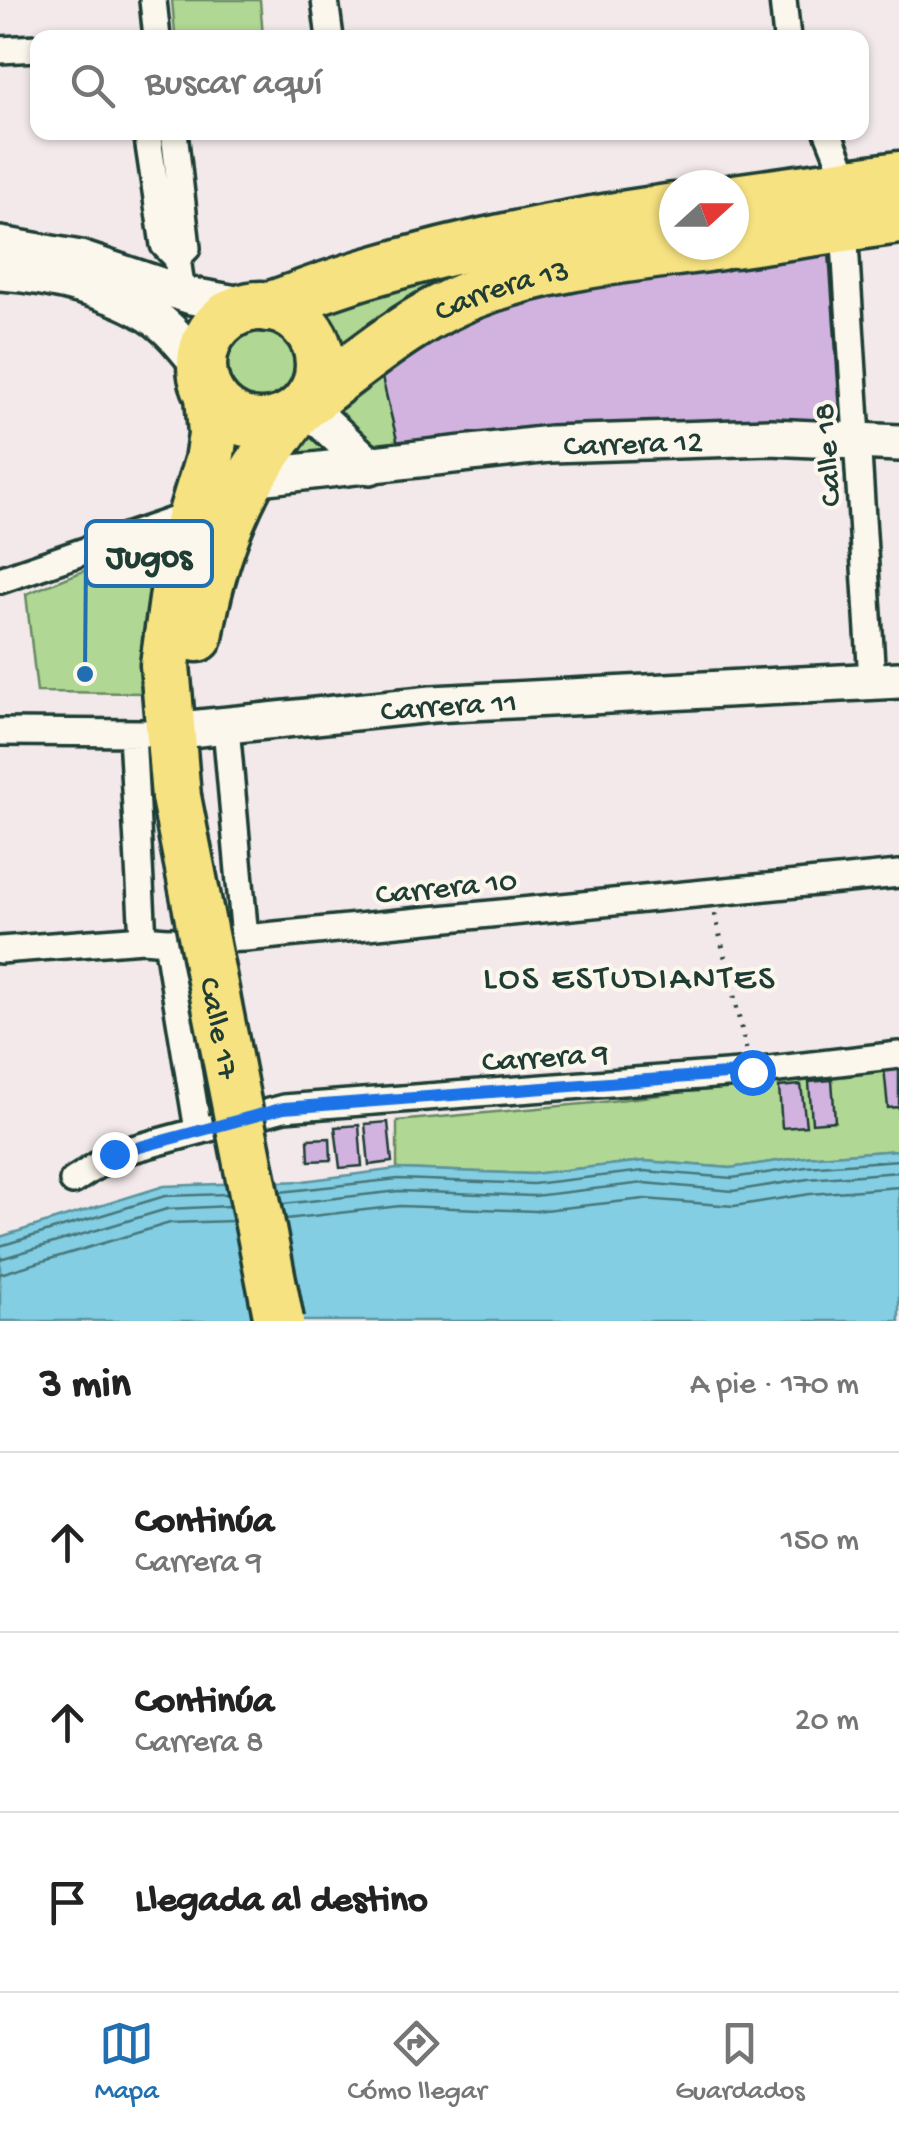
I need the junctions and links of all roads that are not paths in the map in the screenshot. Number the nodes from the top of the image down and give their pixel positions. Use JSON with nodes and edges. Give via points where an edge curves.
{"nodes":[{"id":1,"x":154,"y":0,"type":"edge"},
{"id":2,"x":326,"y":0,"type":"edge"},
{"id":3,"x":783,"y":0,"type":"edge"},
{"id":4,"x":156,"y":30,"type":"edge"},
{"id":5,"x":329,"y":30,"type":"edge"},
{"id":6,"x":787,"y":30,"type":"edge"},
{"id":7,"x":30,"y":48,"type":"edge"},
{"id":8,"x":0,"y":50,"type":"edge"},
{"id":9,"x":148,"y":140,"type":"edge"},
{"id":10,"x":175,"y":140,"type":"edge"},
{"id":11,"x":830,"y":140,"type":"edge"},
{"id":12,"x":899,"y":176,"type":"edge"},
{"id":13,"x":749,"y":200,"type":"edge"},
{"id":14,"x":846,"y":205,"type":"junction"},
{"id":15,"x":659,"y":210,"type":"edge"},
{"id":16,"x":899,"y":218,"type":"edge"},
{"id":17,"x":749,"y":238,"type":"edge"},
{"id":18,"x":0,"y":244,"type":"edge"},
{"id":19,"x":659,"y":254,"type":"edge"},
{"id":20,"x":0,"y":272,"type":"edge"},
{"id":21,"x":179,"y":276,"type":"junction"},
{"id":22,"x":260,"y":307,"type":"junction"},
{"id":23,"x":206,"y":381,"type":"junction"},
{"id":24,"x":302,"y":408,"type":"junction"},
{"id":25,"x":856,"y":442,"type":"junction"},
{"id":26,"x":899,"y":443,"type":"edge"},
{"id":27,"x":370,"y":466,"type":"junction"},
{"id":28,"x":250,"y":478,"type":"junction"},
{"id":29,"x":190,"y":515,"type":"junction"},
{"id":30,"x":0,"y":580,"type":"edge"},
{"id":31,"x":886,"y":680,"type":"edge"},
{"id":32,"x":226,"y":727,"type":"junction"},
{"id":33,"x":0,"y":732,"type":"edge"},
{"id":34,"x":151,"y":732,"type":"junction"},
{"id":35,"x":899,"y":874,"type":"edge"},
{"id":36,"x":245,"y":938,"type":"junction"},
{"id":37,"x":155,"y":940,"type":"junction"},
{"id":38,"x":0,"y":950,"type":"edge"},
{"id":39,"x":899,"y":1055,"type":"edge"},
{"id":40,"x":198,"y":1130,"type":"junction"},
{"id":41,"x":73,"y":1181,"type":"dead end"},
{"id":42,"x":279,"y":1321,"type":"edge"}],
"edges":[{"from":1,"to":4,"type":"street"},
{"from":2,"to":5,"type":"street"},
{"from":3,"to":6,"type":"street"},
{"from":7,"to":8,"type":"street"},
{"from":9,"to":21,"type":"street","via":[[164,245]]},
{"from":10,"to":21,"type":"street","via":[[187,248]]},
{"from":11,"to":14,"type":"street","name":"Calle 18"},
{"from":12,"to":14,"type":"highway"},
{"from":13,"to":14,"type":"highway"},
{"from":14,"to":16,"type":"highway"},
{"from":14,"to":17,"type":"highway"},
{"from":14,"to":25,"type":"street","name":"Calle 18"},
{"from":15,"to":22,"type":"highway","name":"Carrera 13","via":[[471,246]]},
{"from":18,"to":21,"type":"street","name":"Carrera 13"},
{"from":19,"to":24,"type":"highway","name":"Carrera 13","via":[[516,278],[469,295],[404,332]]},
{"from":20,"to":23,"type":"street","via":[[112,295],[143,309],[166,326]]},
{"from":21,"to":22,"type":"street","name":"Carrera 13","via":[[218,303]]},
{"from":22,"to":23,"type":"highway","via":[[222,321],[204,350]]},
{"from":22,"to":24,"type":"highway","via":[[288,312],[316,344],[318,384]]},
{"from":23,"to":24,"type":"highway","via":[[222,410],[238,420],[275,423]]},
{"from":23,"to":29,"type":"highway","name":"Calle 17","via":[[213,434]]},
{"from":24,"to":27,"type":"street"},
{"from":24,"to":28,"type":"highway","name":"Calle 17"},
{"from":25,"to":26,"type":"street","name":"Carrera 12"},
{"from":25,"to":27,"type":"street","name":"Carrera 12","via":[[770,437],[550,444]]},
{"from":25,"to":31,"type":"street","name":"Calle 18"},
{"from":27,"to":28,"type":"street","name":"Carrera 12"},
{"from":28,"to":34,"type":"highway","name":"Calle 17","via":[[218,549],[194,662]]},
{"from":29,"to":30,"type":"street"},
{"from":29,"to":34,"type":"highway","name":"Calle 17"},
{"from":31,"to":32,"type":"street","name":"Carrera 11","via":[[432,704]]},
{"from":32,"to":34,"type":"street","name":"Carrera 11"},
{"from":32,"to":36,"type":"street"},
{"from":33,"to":34,"type":"street","name":"Carrera 11"},
{"from":34,"to":37,"type":"street"},
{"from":34,"to":42,"type":"highway","name":"Calle 17","bridge":true,"via":[[176,797]]},
{"from":35,"to":36,"type":"street","name":"Carrera 10"},
{"from":36,"to":37,"type":"street","name":"Carrera 10"},
{"from":37,"to":38,"type":"street","name":"Carrera 10"},
{"from":37,"to":40,"type":"street"},
{"from":39,"to":40,"type":"street","name":"Carrera 9","via":[[284,1108]]},
{"from":40,"to":41,"type":"street","name":"Carrera 9","via":[[114,1154]]}]}
